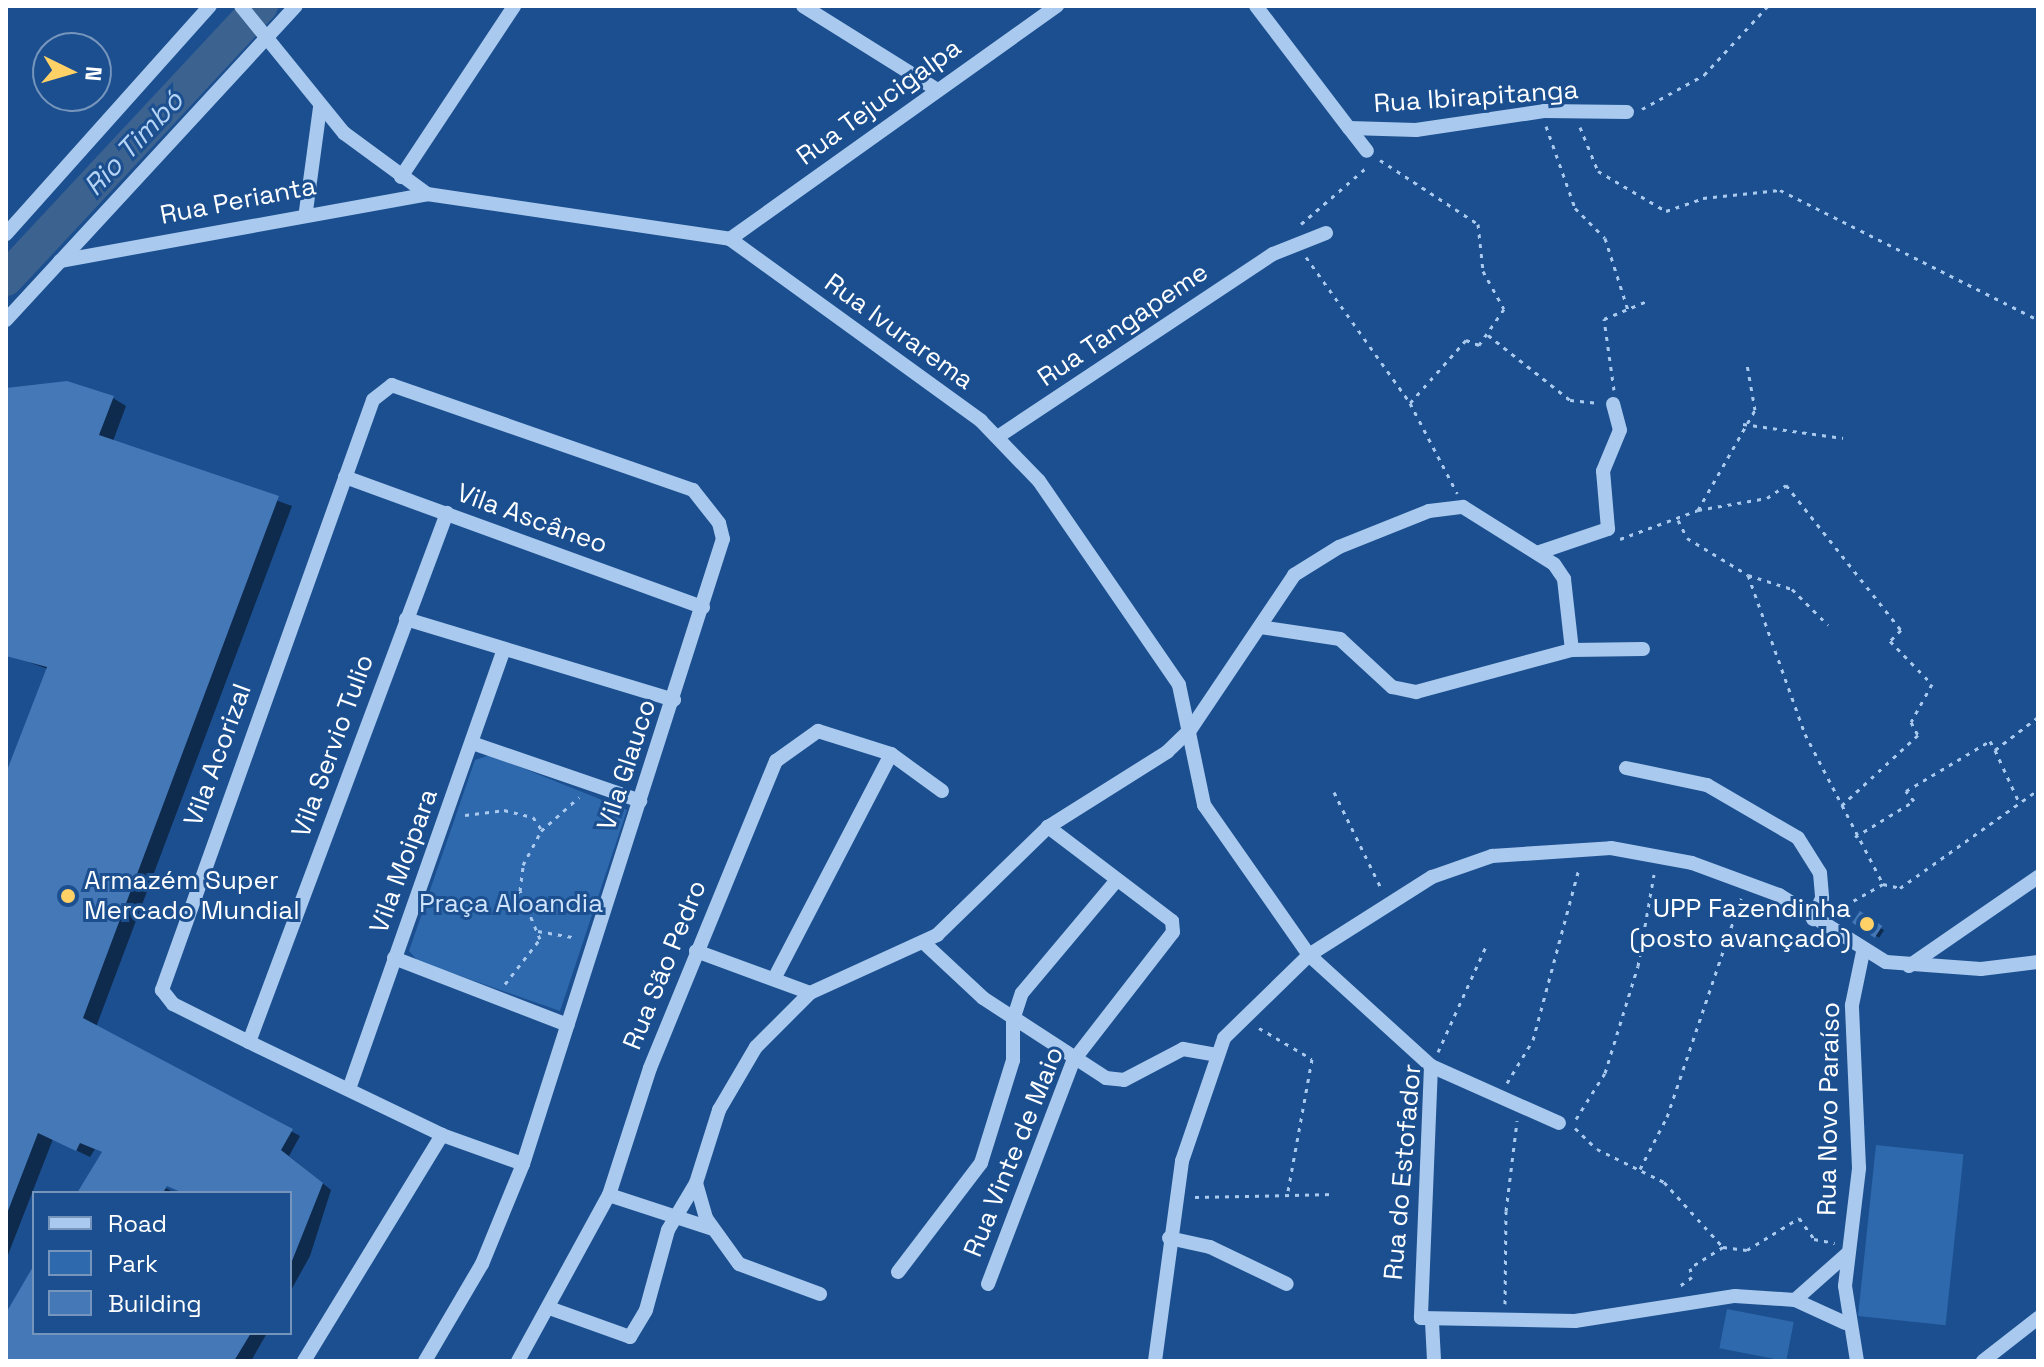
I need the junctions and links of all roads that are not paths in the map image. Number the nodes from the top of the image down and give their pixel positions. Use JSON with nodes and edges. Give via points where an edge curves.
{"nodes":[{"id":1,"x":210,"y":6,"type":"edge"},
{"id":2,"x":241,"y":6,"type":"edge"},
{"id":3,"x":296,"y":6,"type":"edge"},
{"id":4,"x":514,"y":6,"type":"edge"},
{"id":5,"x":803,"y":6,"type":"edge"},
{"id":6,"x":1057,"y":6,"type":"edge"},
{"id":7,"x":1256,"y":6,"type":"edge"},
{"id":8,"x":264,"y":37,"type":"junction"},
{"id":9,"x":936,"y":89,"type":"junction"},
{"id":10,"x":320,"y":107,"type":"junction"},
{"id":11,"x":1627,"y":112,"type":"road end"},
{"id":12,"x":1349,"y":128,"type":"junction"},
{"id":13,"x":1367,"y":151,"type":"road end"},
{"id":14,"x":401,"y":177,"type":"junction"},
{"id":15,"x":427,"y":194,"type":"junction"},
{"id":16,"x":306,"y":211,"type":"junction"},
{"id":17,"x":1326,"y":233,"type":"dead end"},
{"id":18,"x":6,"y":234,"type":"edge"},
{"id":19,"x":730,"y":239,"type":"junction"},
{"id":20,"x":60,"y":261,"type":"junction"},
{"id":21,"x":6,"y":320,"type":"edge"},
{"id":22,"x":383,"y":387,"type":"joint"},
{"id":23,"x":1613,"y":404,"type":"road end"},
{"id":24,"x":999,"y":436,"type":"junction"},
{"id":25,"x":345,"y":477,"type":"junction"},
{"id":26,"x":447,"y":513,"type":"junction"},
{"id":27,"x":1540,"y":552,"type":"junction"},
{"id":28,"x":703,"y":607,"type":"junction"},
{"id":29,"x":406,"y":619,"type":"junction"},
{"id":30,"x":1260,"y":627,"type":"junction"},
{"id":31,"x":1643,"y":649,"type":"dead end"},
{"id":32,"x":504,"y":650,"type":"junction"},
{"id":33,"x":1572,"y":650,"type":"junction"},
{"id":34,"x":674,"y":700,"type":"junction"},
{"id":35,"x":1190,"y":730,"type":"junction"},
{"id":36,"x":472,"y":743,"type":"junction"},
{"id":37,"x":891,"y":754,"type":"junction"},
{"id":38,"x":1626,"y":768,"type":"dead end"},
{"id":39,"x":942,"y":791,"type":"dead end"},
{"id":40,"x":640,"y":801,"type":"junction"},
{"id":41,"x":1048,"y":827,"type":"junction"},
{"id":42,"x":2038,"y":877,"type":"edge"},
{"id":43,"x":1115,"y":882,"type":"junction"},
{"id":44,"x":1815,"y":920,"type":"junction"},
{"id":45,"x":923,"y":942,"type":"junction"},
{"id":46,"x":696,"y":951,"type":"junction"},
{"id":47,"x":1863,"y":952,"type":"junction"},
{"id":48,"x":1309,"y":955,"type":"junction"},
{"id":49,"x":394,"y":958,"type":"junction"},
{"id":50,"x":2038,"y":962,"type":"edge"},
{"id":51,"x":1909,"y":966,"type":"junction"},
{"id":52,"x":775,"y":977,"type":"junction"},
{"id":53,"x":810,"y":993,"type":"junction"},
{"id":54,"x":1013,"y":1020,"type":"junction"},
{"id":55,"x":568,"y":1025,"type":"junction"},
{"id":56,"x":249,"y":1042,"type":"junction"},
{"id":57,"x":1216,"y":1055,"type":"junction"},
{"id":58,"x":1073,"y":1061,"type":"junction"},
{"id":59,"x":1431,"y":1066,"type":"junction"},
{"id":60,"x":349,"y":1089,"type":"junction"},
{"id":61,"x":1565,"y":1124,"type":"road end"},
{"id":62,"x":442,"y":1135,"type":"junction"},
{"id":63,"x":523,"y":1164,"type":"junction"},
{"id":64,"x":696,"y":1183,"type":"junction"},
{"id":65,"x":609,"y":1195,"type":"junction"},
{"id":66,"x":674,"y":1219,"type":"junction"},
{"id":67,"x":713,"y":1229,"type":"junction"},
{"id":68,"x":1169,"y":1238,"type":"junction"},
{"id":69,"x":1849,"y":1247,"type":"junction"},
{"id":70,"x":898,"y":1272,"type":"dead end"},
{"id":71,"x":988,"y":1284,"type":"dead end"},
{"id":72,"x":1287,"y":1284,"type":"dead end"},
{"id":73,"x":820,"y":1294,"type":"dead end"},
{"id":74,"x":1795,"y":1300,"type":"junction"},
{"id":75,"x":552,"y":1309,"type":"junction"},
{"id":76,"x":2038,"y":1318,"type":"edge"},
{"id":77,"x":1426,"y":1320,"type":"junction"},
{"id":78,"x":1845,"y":1323,"type":"junction"},
{"id":79,"x":304,"y":1361,"type":"edge"},
{"id":80,"x":425,"y":1361,"type":"edge"},
{"id":81,"x":518,"y":1361,"type":"edge"},
{"id":82,"x":1155,"y":1361,"type":"edge"},
{"id":83,"x":1434,"y":1361,"type":"edge"},
{"id":84,"x":1857,"y":1361,"type":"edge"},
{"id":85,"x":1983,"y":1361,"type":"edge"}],
"edges":[{"from":1,"to":18,"type":"street"},
{"from":2,"to":8,"type":"street"},
{"from":3,"to":8,"type":"street"},
{"from":4,"to":14,"type":"street"},
{"from":5,"to":9,"type":"street"},
{"from":6,"to":9,"type":"street","name":"Rua Tejucigalpa"},
{"from":7,"to":12,"type":"street","name":"Rua Ibirapitanga"},
{"from":8,"to":10,"type":"street"},
{"from":8,"to":20,"type":"street"},
{"from":9,"to":19,"type":"street","name":"Rua Tejucigalpa"},
{"from":10,"to":14,"type":"street"},
{"from":10,"to":16,"type":"street"},
{"from":11,"to":12,"type":"street","name":"Rua Ibirapitanga","via":[[1544,111],[1452,127]]},
{"from":12,"to":13,"type":"street"},
{"from":14,"to":15,"type":"street"},
{"from":15,"to":16,"type":"street","name":"Rua Perianta"},
{"from":15,"to":19,"type":"street","name":"Rua Ivurarema"},
{"from":16,"to":20,"type":"street","name":"Rua Perianta"},
{"from":17,"to":24,"type":"street","name":"Rua Tangapeme","via":[[1294,236]]},
{"from":19,"to":24,"type":"street","name":"Rua Ivurarema"},
{"from":20,"to":21,"type":"street"},
{"from":22,"to":25,"type":"street","name":"Vila Acorizal"},
{"from":22,"to":28,"type":"street","name":"Vila Glauco","via":[[404,387],[693,490],[719,523],[723,539]]},
{"from":23,"to":27,"type":"street","via":[[1620,430],[1603,471],[1609,523],[1585,538]]},
{"from":24,"to":35,"type":"street","name":"Rua Ivurarema","via":[[1039,481],[1179,685]]},
{"from":25,"to":26,"type":"street","name":"Vila Ascâneo"},
{"from":25,"to":56,"type":"street","name":"Vila Acorizal","via":[[162,981],[173,1004]]},
{"from":26,"to":28,"type":"street","name":"Vila Ascâneo"},
{"from":26,"to":29,"type":"street","name":"Vila Servio Tulio"},
{"from":27,"to":30,"type":"street","via":[[1463,507],[1429,511],[1316,558],[1281,590]]},
{"from":27,"to":33,"type":"street","via":[[1564,579]]},
{"from":28,"to":34,"type":"street","name":"Vila Glauco"},
{"from":29,"to":32,"type":"street"},
{"from":29,"to":56,"type":"street","name":"Vila Servio Tulio"},
{"from":30,"to":33,"type":"street","via":[[1340,639],[1402,691]]},
{"from":30,"to":35,"type":"street"},
{"from":31,"to":33,"type":"street"},
{"from":32,"to":34,"type":"street"},
{"from":32,"to":36,"type":"street","name":"Vila Moipara"},
{"from":34,"to":40,"type":"street","name":"Vila Glauco"},
{"from":35,"to":41,"type":"street"},
{"from":35,"to":48,"type":"street","name":"Rua Ivurarema","via":[[1201,794],[1221,838]]},
{"from":36,"to":40,"type":"street"},
{"from":36,"to":49,"type":"street","name":"Vila Moipara"},
{"from":37,"to":39,"type":"street","name":"Rua São Pedro"},
{"from":37,"to":46,"type":"street","name":"Rua São Pedro","via":[[818,731],[794,742],[759,789]]},
{"from":37,"to":52,"type":"street"},
{"from":38,"to":44,"type":"street","via":[[1707,785],[1798,838],[1820,873],[1822,898]]},
{"from":40,"to":55,"type":"street","name":"Vila Glauco"},
{"from":41,"to":43,"type":"street"},
{"from":41,"to":45,"type":"street","via":[[995,885]]},
{"from":42,"to":51,"type":"street"},
{"from":43,"to":54,"type":"street","via":[[1033,977]]},
{"from":43,"to":58,"type":"street","name":"Rua Vinte de Maio","via":[[1174,926]]},
{"from":44,"to":47,"type":"street"},
{"from":44,"to":48,"type":"street","via":[[1746,883],[1658,856],[1582,849],[1492,856],[1432,877]]},
{"from":45,"to":53,"type":"street"},
{"from":45,"to":54,"type":"street"},
{"from":46,"to":52,"type":"street"},
{"from":46,"to":65,"type":"street","name":"Rua São Pedro"},
{"from":47,"to":51,"type":"street"},
{"from":47,"to":69,"type":"street","name":"Rua Novo Paraíso","via":[[1852,1005],[1859,1168]]},
{"from":48,"to":57,"type":"street","via":[[1241,1015]]},
{"from":48,"to":59,"type":"street","name":"Rua Ivurarema"},
{"from":49,"to":55,"type":"street"},
{"from":49,"to":60,"type":"street","name":"Vila Moipara"},
{"from":50,"to":51,"type":"street"},
{"from":52,"to":53,"type":"street"},
{"from":53,"to":64,"type":"street","via":[[756,1047],[719,1110]]},
{"from":54,"to":58,"type":"street"},
{"from":54,"to":70,"type":"street","via":[[1013,1060],[981,1163]]},
{"from":55,"to":63,"type":"street","name":"Vila Glauco"},
{"from":56,"to":60,"type":"street","name":"Vila Acorizal"},
{"from":57,"to":58,"type":"street","via":[[1183,1049],[1124,1080]]},
{"from":57,"to":68,"type":"street","via":[[1175,1198]]},
{"from":58,"to":71,"type":"street","name":"Rua Vinte de Maio"},
{"from":59,"to":61,"type":"street","name":"Rua Ivurarema"},
{"from":59,"to":77,"type":"street","name":"Rua do Estofador"},
{"from":60,"to":62,"type":"street","name":"Vila Acorizal"},
{"from":62,"to":63,"type":"street","name":"Vila Acorizal"},
{"from":62,"to":79,"type":"street"},
{"from":63,"to":80,"type":"street","name":"Vila Glauco","via":[[482,1264]]},
{"from":64,"to":66,"type":"street"},
{"from":64,"to":67,"type":"street"},
{"from":65,"to":66,"type":"street"},
{"from":65,"to":75,"type":"street","name":"Rua São Pedro"},
{"from":66,"to":67,"type":"street"},
{"from":66,"to":75,"type":"street","via":[[630,1337]]},
{"from":67,"to":73,"type":"street","via":[[739,1264]]},
{"from":68,"to":72,"type":"street","via":[[1210,1247]]},
{"from":68,"to":82,"type":"street"},
{"from":69,"to":74,"type":"street"},
{"from":69,"to":78,"type":"street","name":"Rua Novo Paraíso"},
{"from":74,"to":77,"type":"street","via":[[1735,1296],[1642,1313],[1500,1325]]},
{"from":74,"to":78,"type":"street"},
{"from":75,"to":81,"type":"street","name":"Rua São Pedro"},
{"from":76,"to":85,"type":"street"},
{"from":77,"to":83,"type":"street","name":"Rua do Estofador"},
{"from":78,"to":84,"type":"street","name":"Rua Novo Paraíso"}]}
